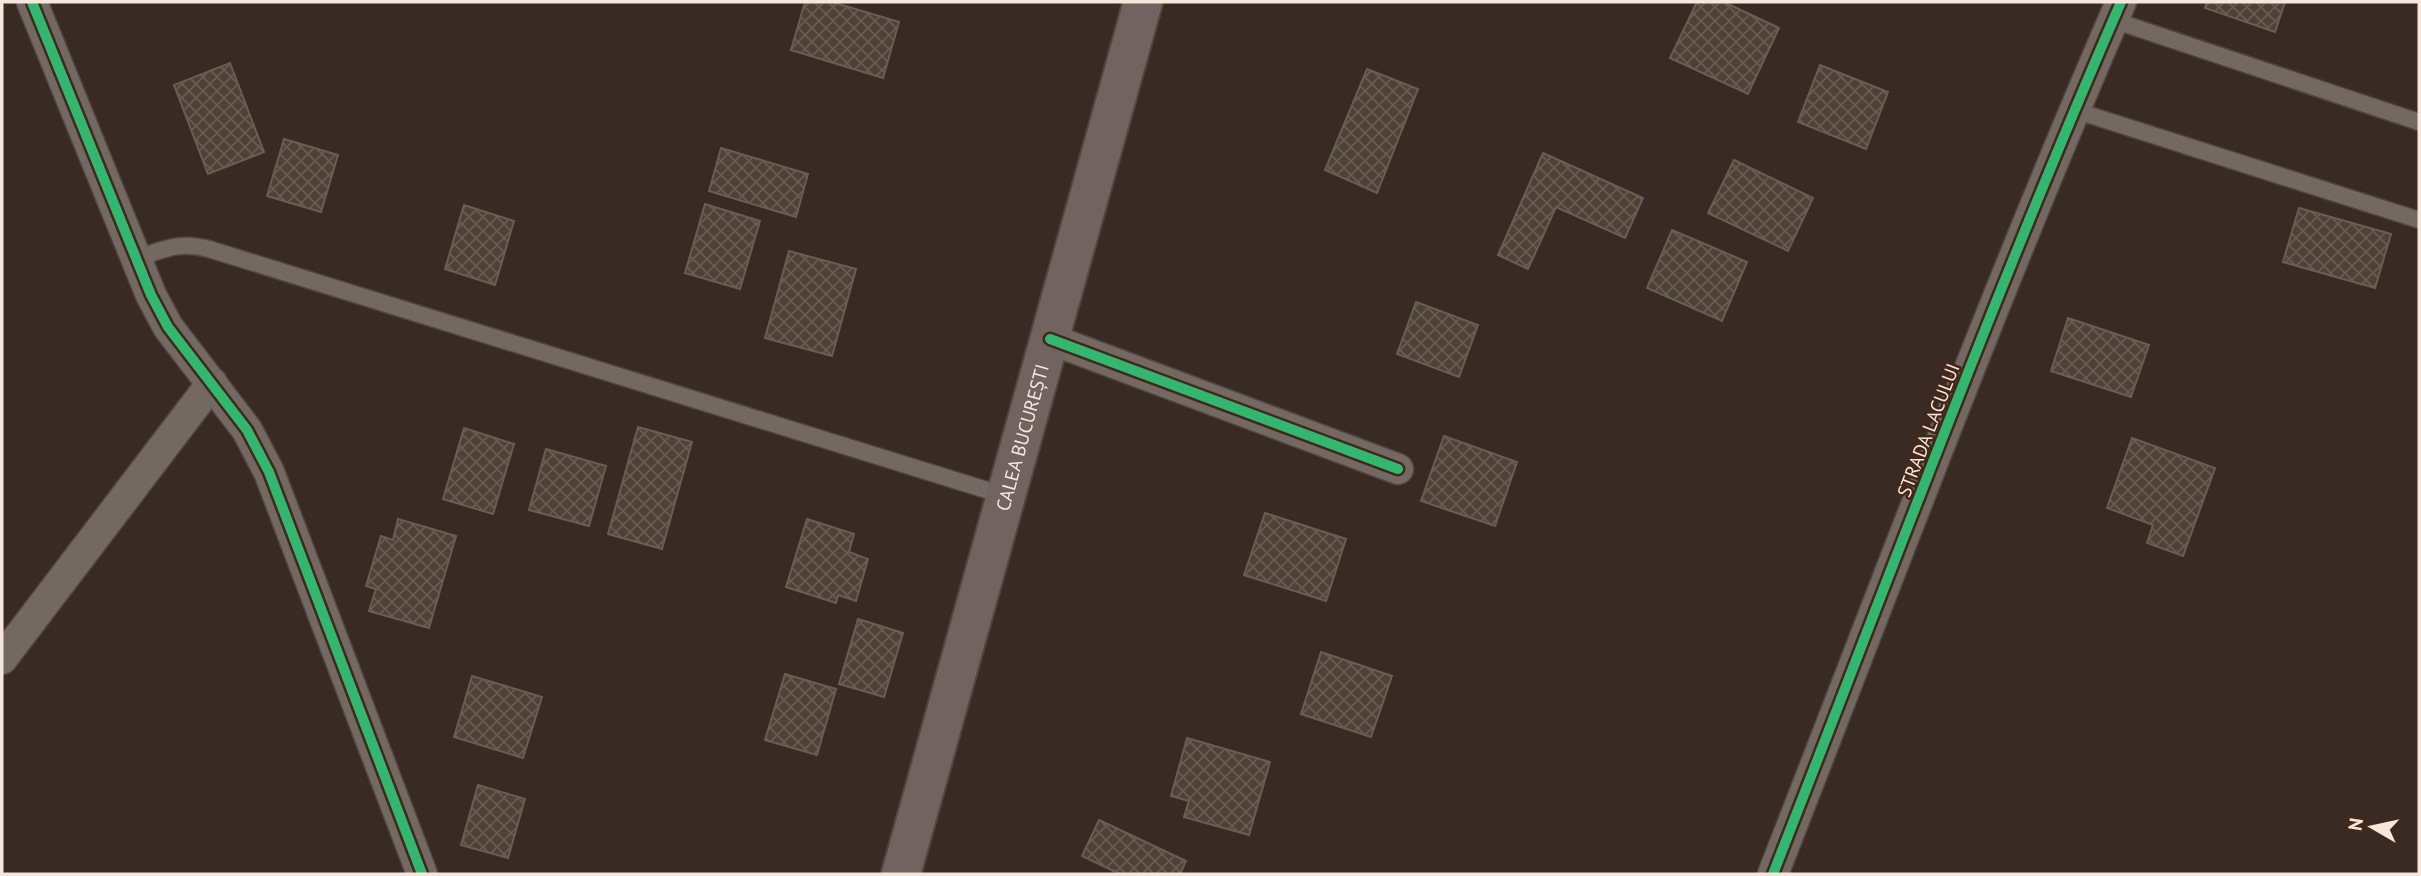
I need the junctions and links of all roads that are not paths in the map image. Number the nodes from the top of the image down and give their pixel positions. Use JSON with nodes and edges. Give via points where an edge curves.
{"nodes":[{"id":1,"x":32,"y":2,"type":"edge"},
{"id":2,"x":1143,"y":2,"type":"edge"},
{"id":3,"x":2118,"y":11,"type":"edge"},
{"id":4,"x":2074,"y":110,"type":"junction"},
{"id":5,"x":2419,"y":122,"type":"edge"},
{"id":6,"x":2419,"y":220,"type":"edge"},
{"id":7,"x":137,"y":258,"type":"junction"},
{"id":8,"x":1050,"y":339,"type":"junction"},
{"id":9,"x":212,"y":383,"type":"junction"},
{"id":10,"x":1398,"y":469,"type":"dead end"},
{"id":11,"x":1006,"y":496,"type":"junction"},
{"id":12,"x":2,"y":659,"type":"edge"},
{"id":13,"x":422,"y":874,"type":"edge"},
{"id":14,"x":901,"y":874,"type":"edge"},
{"id":15,"x":1773,"y":874,"type":"edge"}],
"edges":[{"from":1,"to":7,"type":"street"},
{"from":2,"to":8,"type":"main road","name":"CALEA BUCUREȘTI"},
{"from":3,"to":4,"type":"street","name":"STRADA LACULUI"},
{"from":3,"to":5,"type":"lane"},
{"from":4,"to":6,"type":"lane"},
{"from":4,"to":15,"type":"street","name":"STRADA LACULUI"},
{"from":7,"to":9,"type":"street","via":[[168,327]]},
{"from":7,"to":11,"type":"lane","via":[[179,244],[200,247]]},
{"from":8,"to":10,"type":"street"},
{"from":8,"to":11,"type":"main road","name":"CALEA BUCUREȘTI"},
{"from":9,"to":12,"type":"street"},
{"from":9,"to":13,"type":"street","via":[[247,430],[269,472]]},
{"from":11,"to":14,"type":"main road","name":"CALEA BUCUREȘTI"}]}
